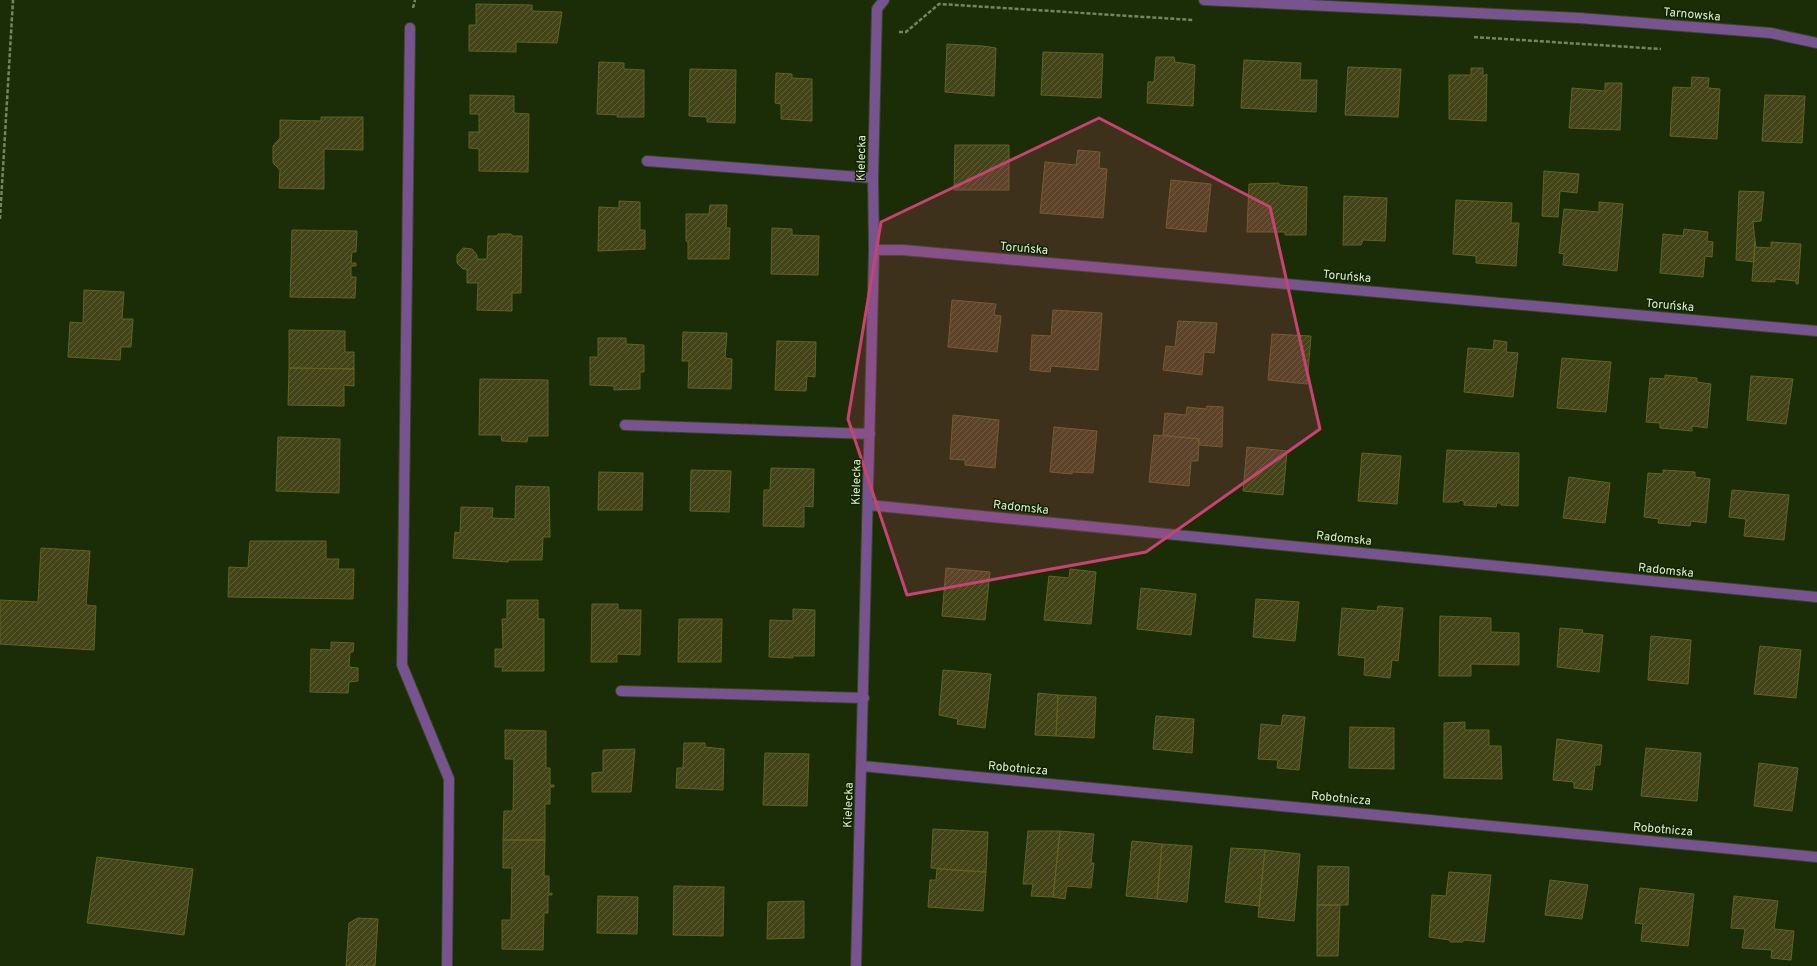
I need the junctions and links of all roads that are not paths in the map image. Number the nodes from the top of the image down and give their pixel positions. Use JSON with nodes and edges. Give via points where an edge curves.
{"nodes":[{"id":1,"x":884,"y":0,"type":"edge"},
{"id":2,"x":1204,"y":0,"type":"edge"},
{"id":3,"x":410,"y":28,"type":"dead end"},
{"id":4,"x":1817,"y":43,"type":"edge"},
{"id":5,"x":647,"y":161,"type":"dead end"},
{"id":6,"x":873,"y":178,"type":"junction"},
{"id":7,"x":874,"y":250,"type":"junction"},
{"id":8,"x":1817,"y":331,"type":"edge"},
{"id":9,"x":625,"y":425,"type":"dead end"},
{"id":10,"x":870,"y":434,"type":"junction"},
{"id":11,"x":868,"y":505,"type":"junction"},
{"id":12,"x":1817,"y":597,"type":"edge"},
{"id":13,"x":621,"y":692,"type":"dead end"},
{"id":14,"x":864,"y":698,"type":"junction"},
{"id":15,"x":862,"y":766,"type":"junction"},
{"id":16,"x":1817,"y":857,"type":"edge"},
{"id":17,"x":447,"y":966,"type":"edge"},
{"id":18,"x":856,"y":966,"type":"edge"}],
"edges":[{"from":1,"to":6,"type":"street","name":"Kielecka","via":[[877,9]]},
{"from":2,"to":4,"type":"street","name":"Tarnowska","via":[[1579,18],[1771,33]]},
{"from":3,"to":17,"type":"street","via":[[402,665],[449,779]]},
{"from":5,"to":6,"type":"street"},
{"from":6,"to":7,"type":"street","name":"Kielecka"},
{"from":7,"to":8,"type":"street","name":"Toruńska","via":[[903,250]]},
{"from":7,"to":10,"type":"street","name":"Kielecka"},
{"from":9,"to":10,"type":"street"},
{"from":10,"to":11,"type":"street","name":"Kielecka"},
{"from":11,"to":12,"type":"street","name":"Radomska"},
{"from":11,"to":14,"type":"street","name":"Kielecka"},
{"from":13,"to":14,"type":"street"},
{"from":14,"to":15,"type":"street","name":"Kielecka"},
{"from":15,"to":16,"type":"street","name":"Robotnicza"},
{"from":15,"to":18,"type":"street","name":"Kielecka"}]}
